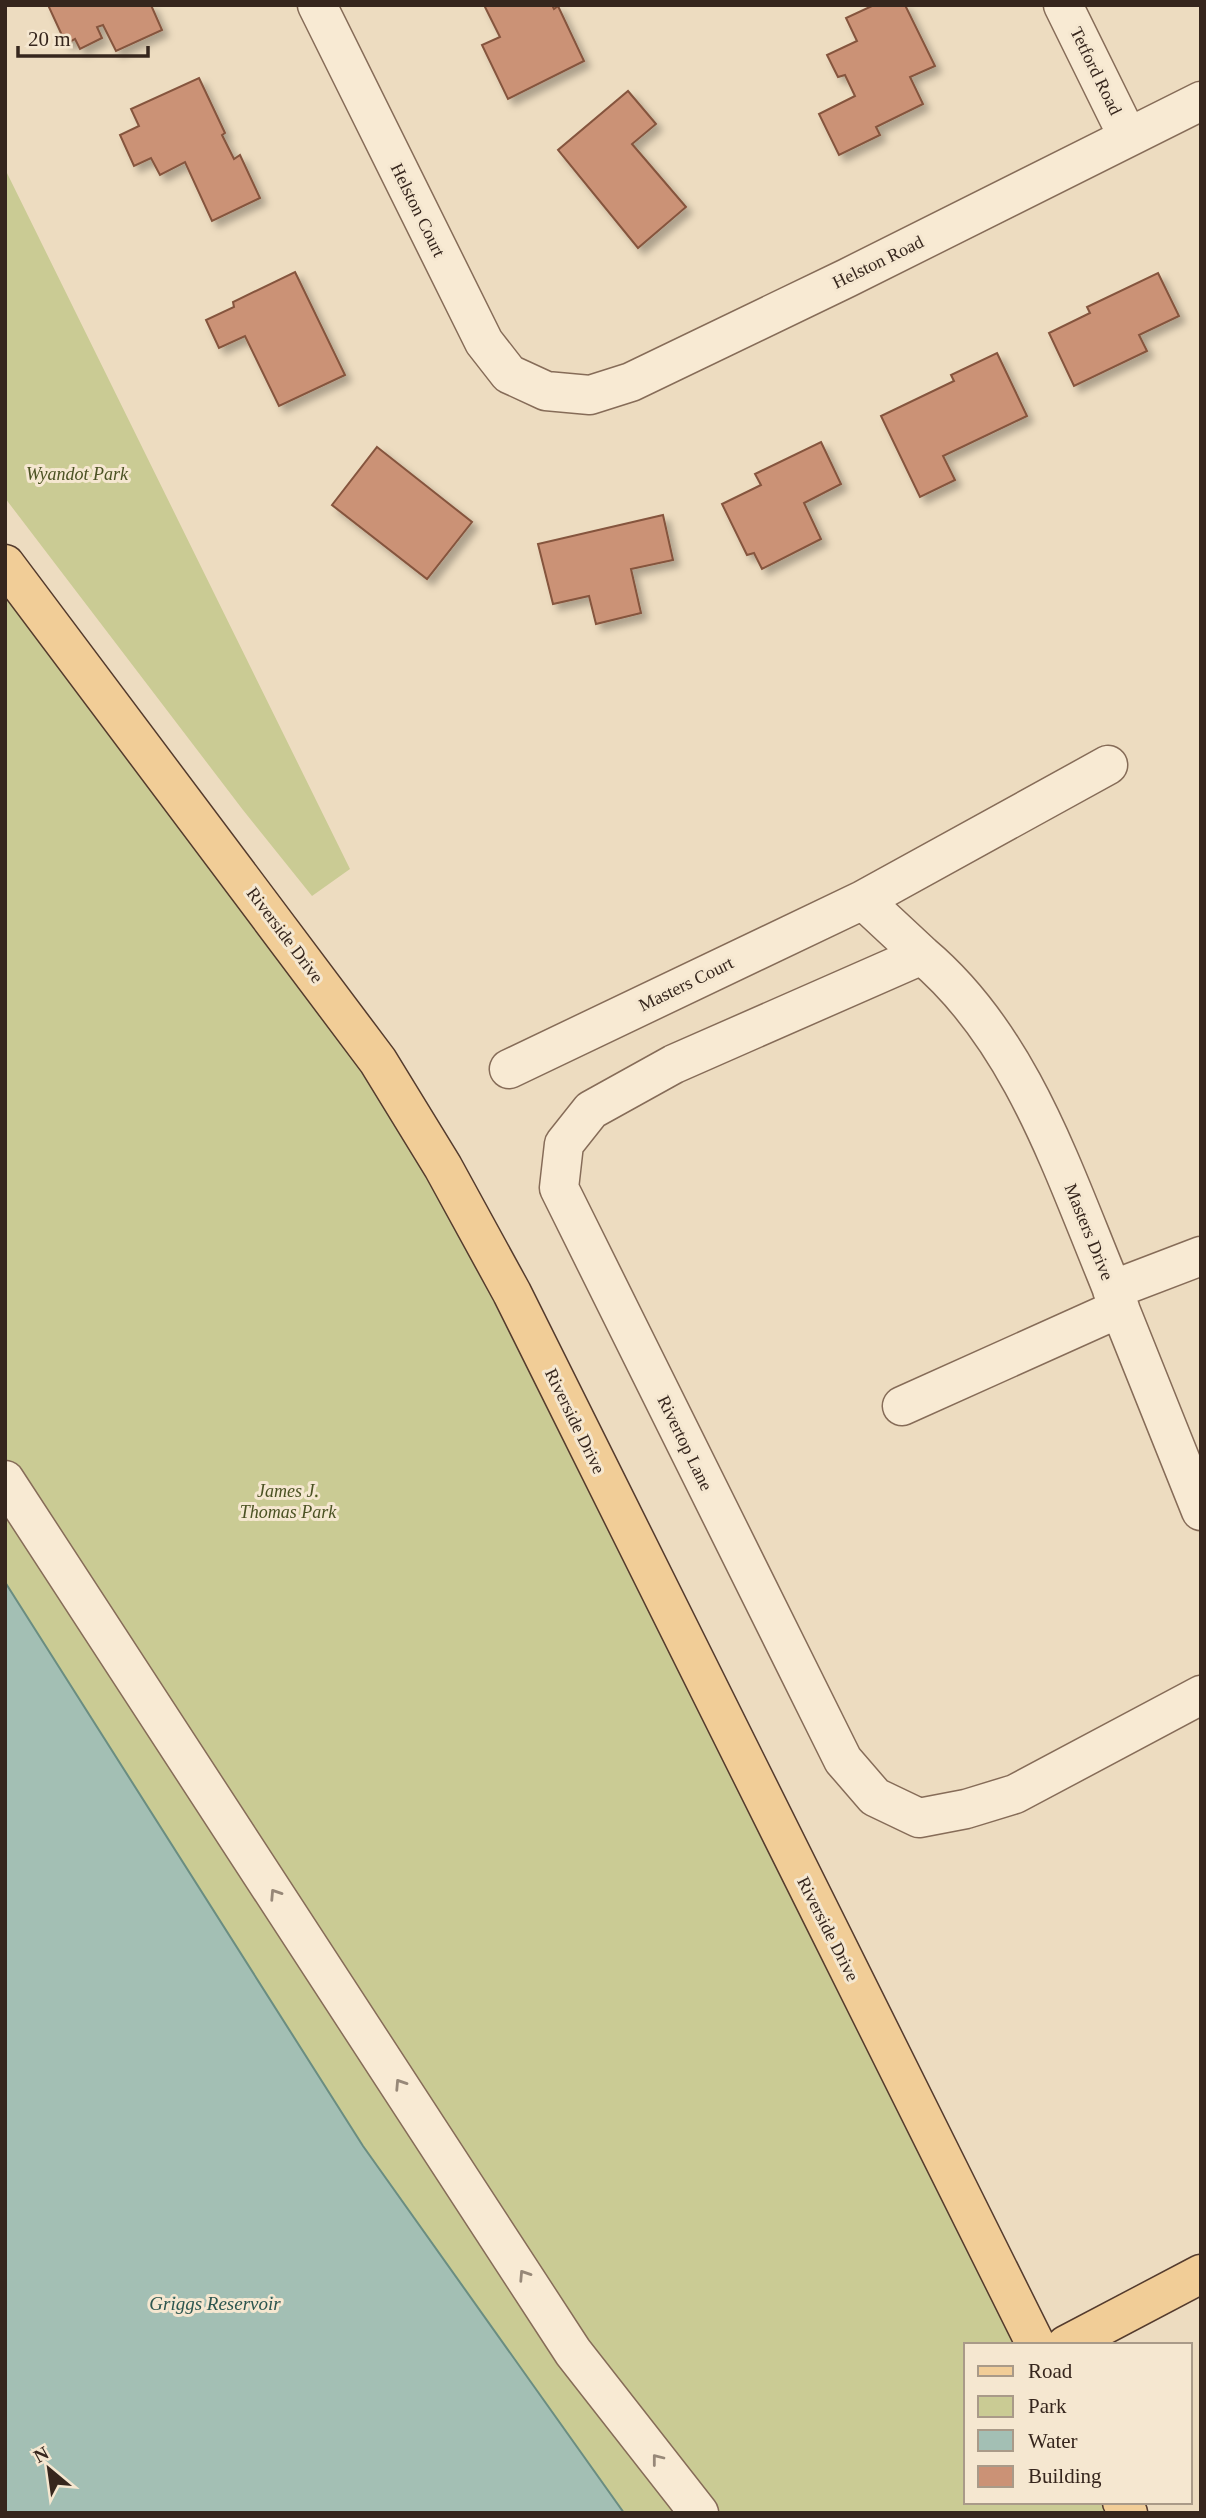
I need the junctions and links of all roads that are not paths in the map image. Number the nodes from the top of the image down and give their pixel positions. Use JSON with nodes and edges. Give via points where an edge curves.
{"nodes":[{"id":1,"x":317,"y":5,"type":"edge"},
{"id":2,"x":1063,"y":5,"type":"edge"},
{"id":3,"x":1201,"y":100,"type":"edge"},
{"id":4,"x":1128,"y":137,"type":"junction"},
{"id":5,"x":546,"y":391,"type":"joint"},
{"id":6,"x":5,"y":564,"type":"edge"},
{"id":7,"x":1108,"y":765,"type":"dead end"},
{"id":8,"x":863,"y":900,"type":"junction"},
{"id":9,"x":932,"y":963,"type":"junction"},
{"id":10,"x":509,"y":1069,"type":"dead end"},
{"id":11,"x":1201,"y":1256,"type":"edge"},
{"id":12,"x":1116,"y":1299,"type":"junction"},
{"id":13,"x":902,"y":1406,"type":"dead end"},
{"id":14,"x":5,"y":1480,"type":"edge"},
{"id":15,"x":1201,"y":1511,"type":"edge"},
{"id":16,"x":1201,"y":1695,"type":"edge"},
{"id":17,"x":1201,"y":2274,"type":"edge"},
{"id":18,"x":1035,"y":2343,"type":"edge"},
{"id":19,"x":1070,"y":2343,"type":"edge"},
{"id":20,"x":699,"y":2513,"type":"edge"}],
"edges":[{"from":1,"to":5,"type":"street","name":"Helston Court","via":[[484,342],[509,374]]},
{"from":2,"to":4,"type":"street","name":"Tetford Road"},
{"from":3,"to":4,"type":"street","name":"Helston Road"},
{"from":4,"to":5,"type":"street","name":"Helston Road","via":[[631,382],[590,396]]},
{"from":6,"to":18,"type":"main road","name":"Riverside Drive","via":[[379,1061],[443,1167],[512,1293]]},
{"from":7,"to":8,"type":"street","name":"Masters Court"},
{"from":8,"to":9,"type":"street"},
{"from":8,"to":10,"type":"street","name":"Masters Court"},
{"from":9,"to":12,"type":"street","name":"Masters Drive","via":[[1002,1046],[1049,1134]]},
{"from":9,"to":16,"type":"street","name":"Rivertop Lane","via":[[674,1064],[590,1110],[564,1144],[559,1188],[843,1760],[875,1797],[919,1818],[1015,1794]]},
{"from":11,"to":12,"type":"street"},
{"from":12,"to":13,"type":"street"},
{"from":12,"to":15,"type":"street","name":"Masters Drive"},
{"from":20,"to":14,"type":"street","one_way":true,"via":[[573,2351]]},
{"from":17,"to":19,"type":"main road"}]}
